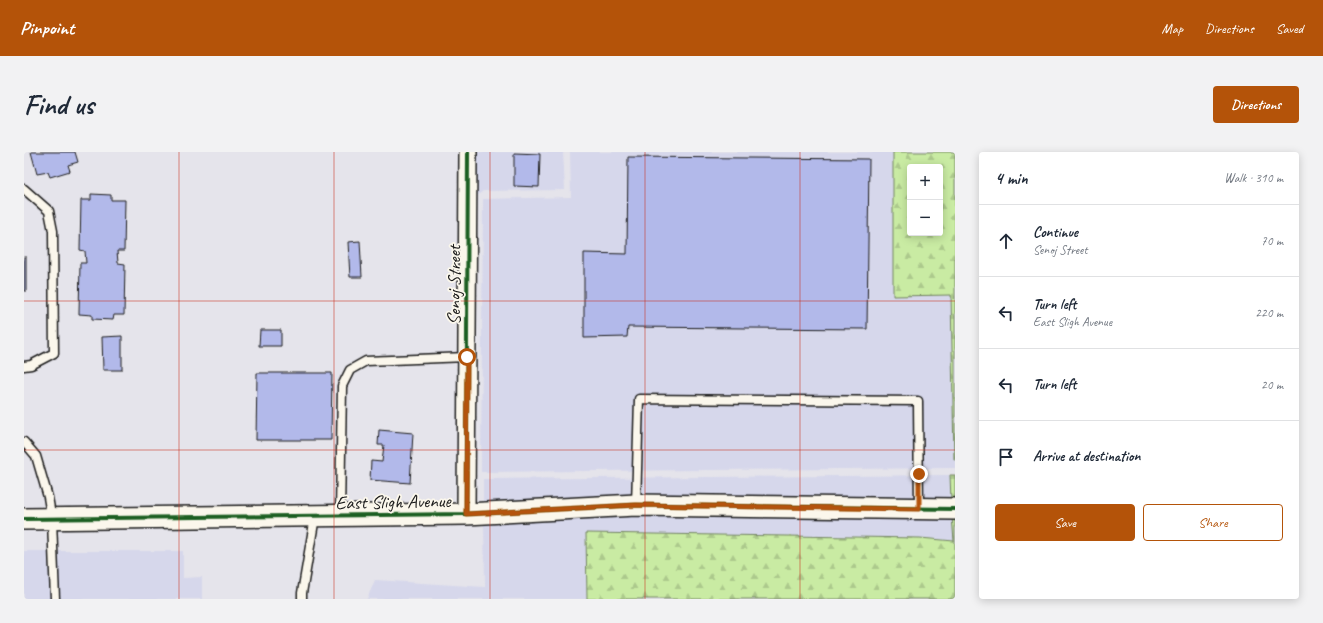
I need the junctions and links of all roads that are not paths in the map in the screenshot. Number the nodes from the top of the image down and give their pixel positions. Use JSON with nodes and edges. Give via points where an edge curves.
{"nodes":[{"id":1,"x":468,"y":152,"type":"edge"},
{"id":2,"x":24,"y":188,"type":"edge"},
{"id":3,"x":467,"y":357,"type":"junction"},
{"id":4,"x":24,"y":366,"type":"edge"},
{"id":5,"x":24,"y":442,"type":"edge"},
{"id":6,"x":636,"y":505,"type":"junction"},
{"id":7,"x":919,"y":509,"type":"junction"},
{"id":8,"x":955,"y":509,"type":"edge"},
{"id":9,"x":466,"y":514,"type":"junction"},
{"id":10,"x":315,"y":516,"type":"junction"},
{"id":11,"x":340,"y":516,"type":"junction"},
{"id":12,"x":24,"y":519,"type":"edge"},
{"id":13,"x":52,"y":520,"type":"junction"},
{"id":14,"x":56,"y":599,"type":"edge"},
{"id":15,"x":302,"y":599,"type":"edge"}],
"edges":[{"from":1,"to":3,"type":"street","name":"Senoj Street"},
{"from":2,"to":4,"type":"lane","via":[[49,211],[53,231],[54,353]]},
{"from":3,"to":9,"type":"street","name":"Senoj Street"},
{"from":3,"to":11,"type":"lane","via":[[366,361],[350,370],[342,386]]},
{"from":5,"to":13,"type":"lane","via":[[36,456]]},
{"from":6,"to":7,"type":"street","name":"East Sligh Avenue"},
{"from":6,"to":7,"type":"lane","via":[[639,399],[918,400]]},
{"from":6,"to":9,"type":"street","name":"East Sligh Avenue"},
{"from":7,"to":8,"type":"street","name":"East Sligh Avenue"},
{"from":9,"to":11,"type":"street","name":"East Sligh Avenue"},
{"from":10,"to":11,"type":"street","name":"East Sligh Avenue"},
{"from":10,"to":13,"type":"street","name":"East Sligh Avenue"},
{"from":10,"to":15,"type":"lane"},
{"from":12,"to":13,"type":"street","name":"East Sligh Avenue"},
{"from":13,"to":14,"type":"lane"}]}
